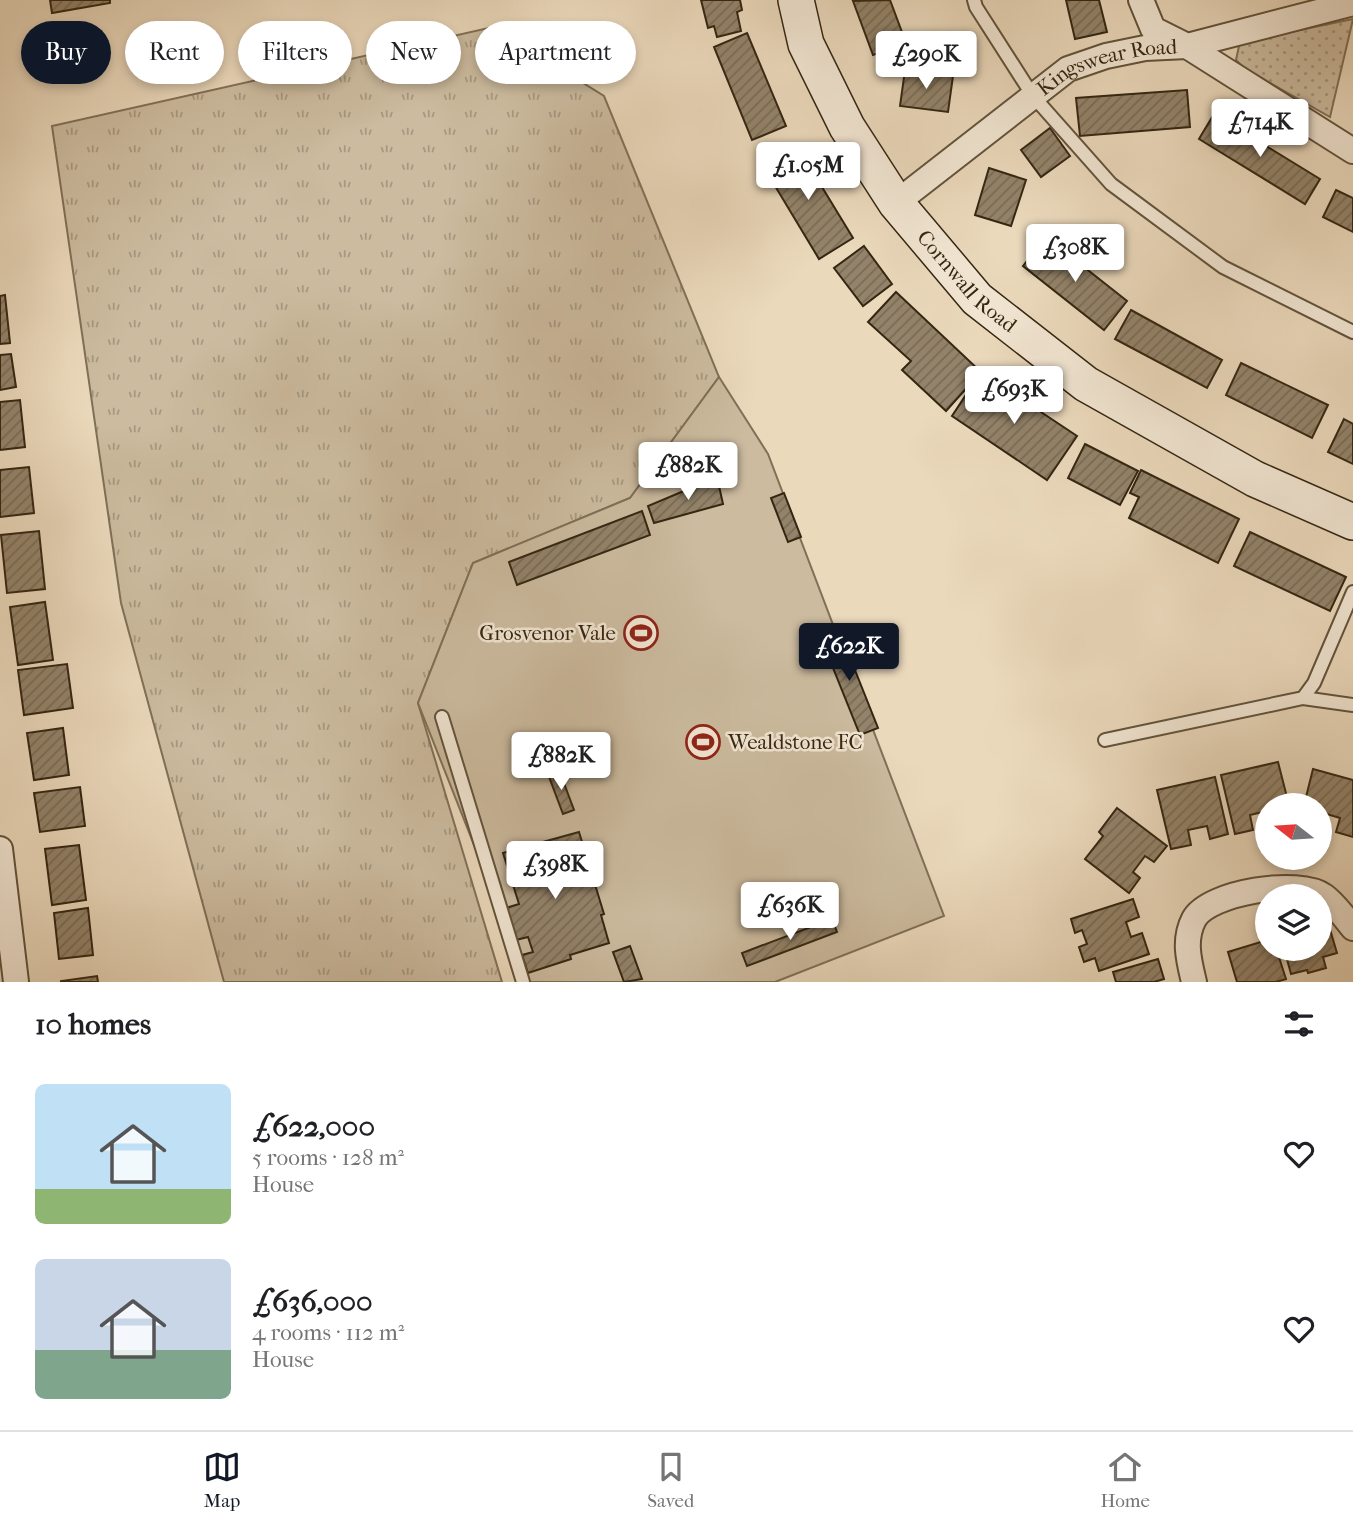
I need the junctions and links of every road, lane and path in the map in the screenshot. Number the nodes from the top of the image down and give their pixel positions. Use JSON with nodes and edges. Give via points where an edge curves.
{"nodes":[{"id":1,"x":796,"y":0,"type":"edge"},
{"id":2,"x":974,"y":0,"type":"edge"},
{"id":3,"x":1142,"y":0,"type":"edge"},
{"id":4,"x":1353,"y":3,"type":"edge"},
{"id":5,"x":1187,"y":46,"type":"junction"},
{"id":6,"x":1033,"y":96,"type":"junction"},
{"id":7,"x":1353,"y":151,"type":"edge"},
{"id":8,"x":896,"y":203,"type":"junction"},
{"id":9,"x":1353,"y":332,"type":"edge"},
{"id":10,"x":1353,"y":522,"type":"edge"},
{"id":11,"x":1353,"y":592,"type":"edge"},
{"id":12,"x":1303,"y":698,"type":"junction"},
{"id":13,"x":1353,"y":705,"type":"edge"},
{"id":14,"x":442,"y":717,"type":"dead end"},
{"id":15,"x":1105,"y":740,"type":"dead end"},
{"id":16,"x":0,"y":849,"type":"edge"},
{"id":17,"x":1353,"y":928,"type":"edge"},
{"id":18,"x":16,"y":982,"type":"edge"},
{"id":19,"x":523,"y":982,"type":"edge"},
{"id":20,"x":1194,"y":982,"type":"edge"}],
"edges":[{"from":1,"to":8,"type":"street","name":"Cornwall Road","via":[[807,44],[835,103]]},
{"from":2,"to":6,"type":"lane"},
{"from":3,"to":5,"type":"street","via":[[1153,29]]},
{"from":4,"to":5,"type":"street","name":"Kingswear Road"},
{"from":5,"to":6,"type":"street","name":"Kingswear Road","via":[[1107,56],[1068,69]]},
{"from":5,"to":7,"type":"street"},
{"from":6,"to":8,"type":"street","name":"Kingswear Road"},
{"from":6,"to":9,"type":"lane","via":[[1111,184],[1223,267]]},
{"from":8,"to":10,"type":"street","name":"Cornwall Road","via":[[977,299],[1086,384],[1255,480]]},
{"from":11,"to":12,"type":"lane","via":[[1314,683]]},
{"from":12,"to":13,"type":"lane"},
{"from":12,"to":15,"type":"lane"},
{"from":14,"to":19,"type":"lane"},
{"from":16,"to":18,"type":"street"},
{"from":17,"to":20,"type":"street","via":[[1323,895],[1306,888],[1262,889],[1213,903],[1195,916],[1187,936]]}]}
